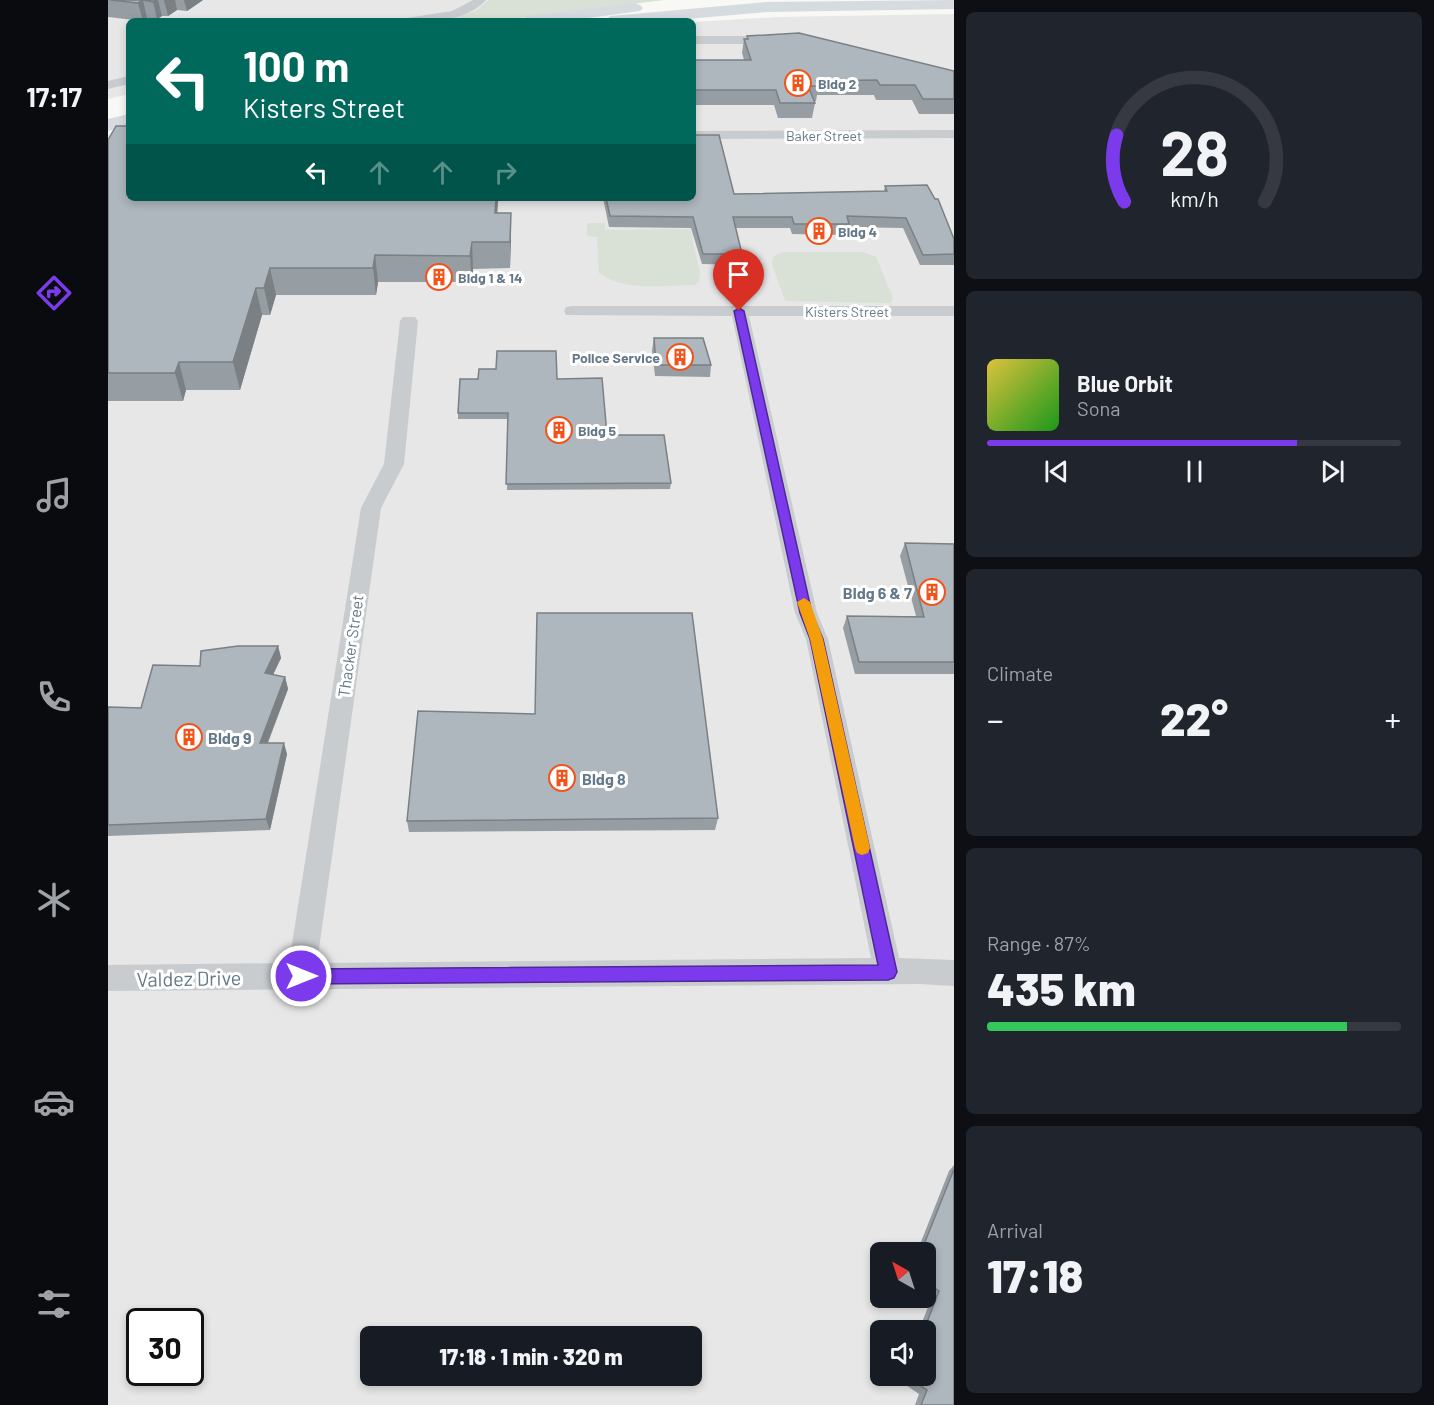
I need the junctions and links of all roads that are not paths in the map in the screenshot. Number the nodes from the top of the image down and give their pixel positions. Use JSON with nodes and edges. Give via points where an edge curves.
{"nodes":[{"id":1,"x":480,"y":0,"type":"edge"},
{"id":2,"x":718,"y":0,"type":"edge"},
{"id":3,"x":953,"y":5,"type":"edge"},
{"id":4,"x":425,"y":18,"type":"edge"},
{"id":5,"x":555,"y":18,"type":"edge"},
{"id":6,"x":644,"y":18,"type":"edge"},
{"id":7,"x":696,"y":40,"type":"edge"},
{"id":8,"x":792,"y":40,"type":"edge"},
{"id":9,"x":126,"y":81,"type":"edge"},
{"id":10,"x":108,"y":85,"type":"edge"},
{"id":11,"x":126,"y":105,"type":"edge"},
{"id":12,"x":108,"y":109,"type":"edge"},
{"id":13,"x":126,"y":119,"type":"edge"},
{"id":14,"x":108,"y":124,"type":"edge"},
{"id":15,"x":954,"y":134,"type":"edge"},
{"id":16,"x":696,"y":135,"type":"edge"},
{"id":17,"x":572,"y":311,"type":"dead end"},
{"id":18,"x":739,"y":311,"type":"junction"},
{"id":19,"x":954,"y":311,"type":"edge"},
{"id":20,"x":409,"y":321,"type":"dead end"},
{"id":21,"x":888,"y":972,"type":"junction"},
{"id":22,"x":954,"y":973,"type":"edge"},
{"id":23,"x":301,"y":976,"type":"junction"},
{"id":24,"x":108,"y":978,"type":"edge"}],
"edges":[{"from":1,"to":4,"type":"street","via":[[461,12]]},
{"from":2,"to":5,"type":"main road"},
{"from":3,"to":6,"type":"main road","via":[[767,7]]},
{"from":7,"to":8,"type":"street"},
{"from":9,"to":10,"type":"street"},
{"from":11,"to":12,"type":"main road"},
{"from":13,"to":14,"type":"main road"},
{"from":15,"to":16,"type":"street","name":"Baker Street"},
{"from":17,"to":18,"type":"street","name":"Kisters Street"},
{"from":18,"to":19,"type":"street","name":"Kisters Street"},
{"from":18,"to":21,"type":"street","via":[[806,613],[817,639]]},
{"from":20,"to":23,"type":"street","name":"Thacker Street","via":[[394,464],[371,508]]},
{"from":21,"to":22,"type":"street","name":"Valdez Drive"},
{"from":21,"to":23,"type":"street","name":"Valdez Drive"},
{"from":23,"to":24,"type":"street","name":"Valdez Drive"}]}
